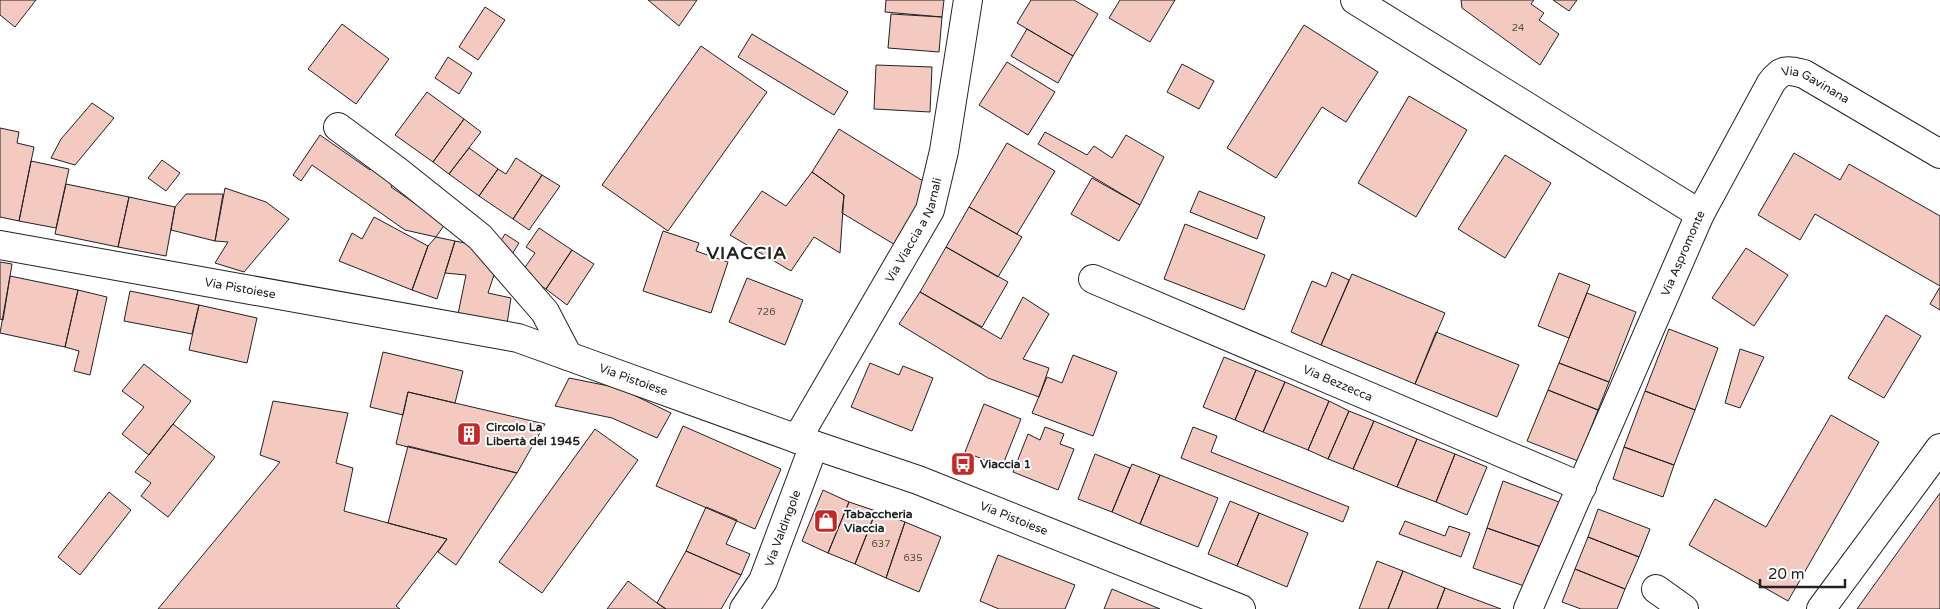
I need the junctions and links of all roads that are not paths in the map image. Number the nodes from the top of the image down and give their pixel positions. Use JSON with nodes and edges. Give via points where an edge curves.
{"nodes":[{"id":1,"x":968,"y":0,"type":"edge"},
{"id":2,"x":1355,"y":0,"type":"edge"},
{"id":3,"x":338,"y":127,"type":"dead end"},
{"id":4,"x":1940,"y":154,"type":"edge"},
{"id":5,"x":1700,"y":214,"type":"junction"},
{"id":6,"x":0,"y":245,"type":"edge"},
{"id":7,"x":1093,"y":279,"type":"dead end"},
{"id":8,"x":568,"y":356,"type":"junction"},
{"id":9,"x":806,"y":442,"type":"junction"},
{"id":10,"x":1940,"y":448,"type":"edge"},
{"id":11,"x":1582,"y":487,"type":"junction"},
{"id":12,"x":1656,"y":588,"type":"dead end"},
{"id":13,"x":744,"y":609,"type":"edge"},
{"id":14,"x":1241,"y":609,"type":"edge"},
{"id":15,"x":1528,"y":609,"type":"edge"},
{"id":16,"x":1684,"y":609,"type":"edge"},
{"id":17,"x":1821,"y":609,"type":"edge"}],
"edges":[{"from":1,"to":9,"type":"street","name":"Via Viaccia a Narnali","via":[[944,151],[930,210]]},
{"from":2,"to":5,"type":"street","name":"Via Aspromonte"},
{"from":3,"to":8,"type":"street","via":[[480,237],[545,312]]},
{"from":4,"to":5,"type":"street","name":"Via Gavinana","via":[[1804,74],[1788,70],[1779,73],[1771,83]]},
{"from":5,"to":11,"type":"street","name":"Via Aspromonte"},
{"from":6,"to":8,"type":"street","name":"Via Pistoiese","via":[[518,338]]},
{"from":7,"to":11,"type":"street","name":"Via Bezzecca"},
{"from":8,"to":9,"type":"street","name":"Via Pistoiese"},
{"from":9,"to":13,"type":"street","name":"Via Valdingole","via":[[763,581]]},
{"from":9,"to":14,"type":"street","name":"Via Pistoiese","via":[[918,480]]},
{"from":10,"to":17,"type":"street"},
{"from":11,"to":15,"type":"street","name":"Via Aspromonte"},
{"from":12,"to":16,"type":"street"}]}
